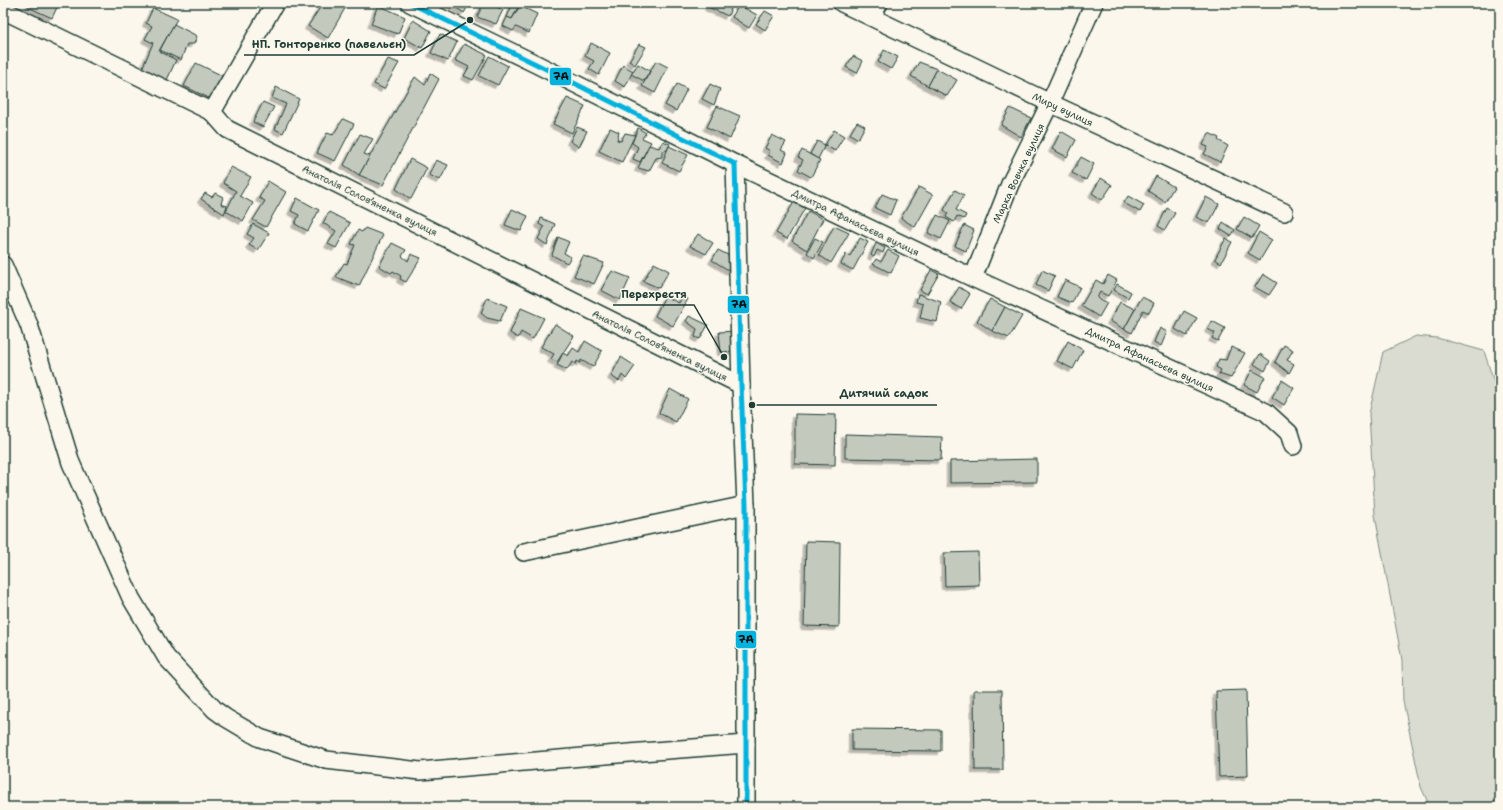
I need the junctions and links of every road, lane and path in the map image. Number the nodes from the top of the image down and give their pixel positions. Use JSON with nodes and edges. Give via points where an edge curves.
{"nodes":[{"id":1,"x":275,"y":3,"type":"edge"},
{"id":2,"x":410,"y":3,"type":"edge"},
{"id":3,"x":842,"y":3,"type":"edge"},
{"id":4,"x":1094,"y":3,"type":"edge"},
{"id":5,"x":3,"y":10,"type":"edge"},
{"id":6,"x":876,"y":10,"type":"edge"},
{"id":7,"x":1050,"y":103,"type":"junction"},
{"id":8,"x":212,"y":112,"type":"junction"},
{"id":9,"x":735,"y":164,"type":"junction"},
{"id":10,"x":1284,"y":212,"type":"dead end"},
{"id":11,"x":3,"y":265,"type":"edge"},
{"id":12,"x":973,"y":278,"type":"junction"},
{"id":13,"x":741,"y":385,"type":"junction"},
{"id":14,"x":1293,"y":446,"type":"dead end"},
{"id":15,"x":746,"y":504,"type":"junction"},
{"id":16,"x":524,"y":552,"type":"dead end"},
{"id":17,"x":746,"y":744,"type":"junction"},
{"id":18,"x":746,"y":807,"type":"edge"}],
"edges":[{"from":1,"to":8,"type":"street"},
{"from":2,"to":9,"type":"street","name":"Дмитра Афанасьєва вулиця"},
{"from":3,"to":6,"type":"street","name":"Миру вулиця"},
{"from":4,"to":7,"type":"street","name":"Марка Вовчка вулиця"},
{"from":5,"to":8,"type":"street","name":"Анатолія Солов’яненка вулиця"},
{"from":6,"to":7,"type":"street","name":"Миру вулиця"},
{"from":7,"to":10,"type":"street","name":"Миру вулиця"},
{"from":7,"to":12,"type":"street","name":"Марка Вовчка вулиця","via":[[1010,184]]},
{"from":8,"to":13,"type":"street","name":"Анатолія Солов’яненка вулиця","via":[[227,129]]},
{"from":9,"to":12,"type":"street","name":"Дмитра Афанасьєва вулиця"},
{"from":9,"to":13,"type":"street","name":"Анатолія Солов’яненка вулиця"},
{"from":11,"to":17,"type":"street","via":[[29,325],[71,463],[130,598],[166,657],[215,710],[226,718],[260,738],[326,760],[420,772]]},
{"from":12,"to":14,"type":"street","name":"Дмитра Афанасьєва вулиця","via":[[1266,412],[1289,433]]},
{"from":13,"to":15,"type":"street","name":"Анатолія Солов’яненка вулиця"},
{"from":15,"to":16,"type":"street"},
{"from":15,"to":17,"type":"street","name":"Анатолія Солов’яненка вулиця"},
{"from":17,"to":18,"type":"street","name":"Анатолія Солов’яненка вулиця"}]}
